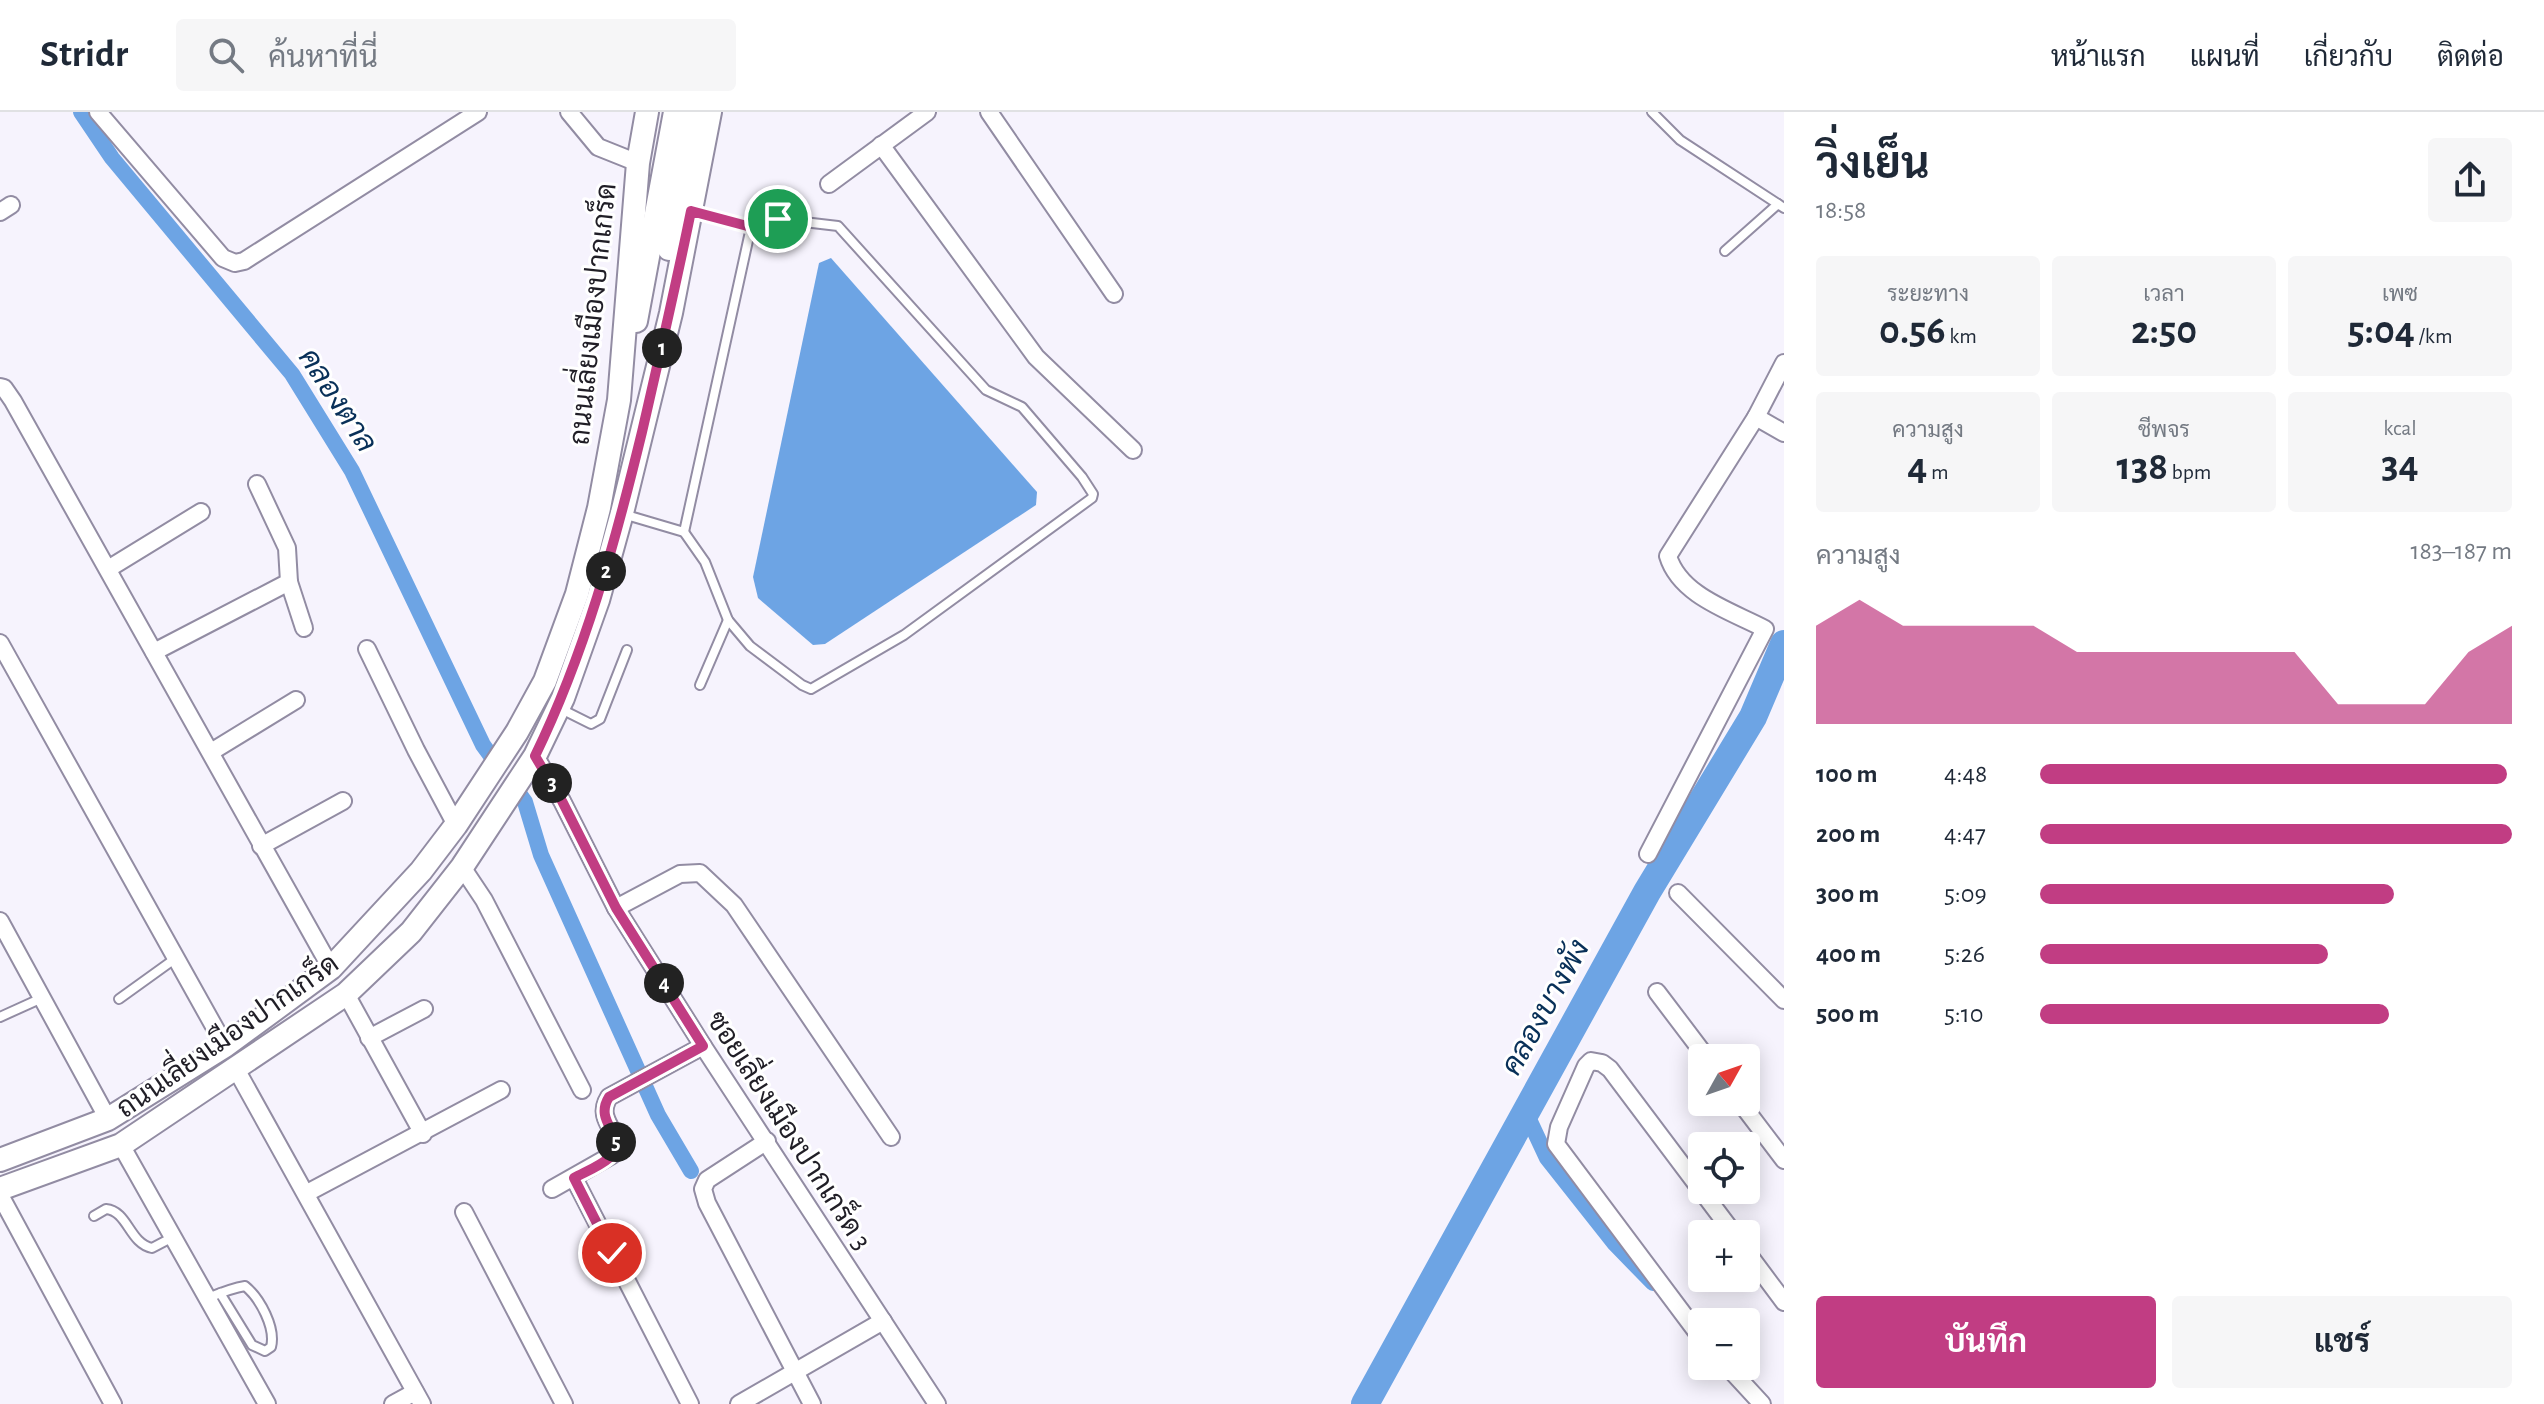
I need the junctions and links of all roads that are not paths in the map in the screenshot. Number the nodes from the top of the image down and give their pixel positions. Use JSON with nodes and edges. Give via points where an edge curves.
{"nodes":[{"id":1,"x":98,"y":112,"type":"edge"},
{"id":2,"x":478,"y":112,"type":"edge"},
{"id":3,"x":569,"y":112,"type":"edge"},
{"id":4,"x":647,"y":112,"type":"edge"},
{"id":5,"x":675,"y":112,"type":"edge"},
{"id":6,"x":691,"y":112,"type":"edge"},
{"id":7,"x":710,"y":112,"type":"edge"},
{"id":8,"x":989,"y":112,"type":"edge"},
{"id":9,"x":1652,"y":112,"type":"edge"},
{"id":10,"x":922,"y":113,"type":"edge"},
{"id":11,"x":881,"y":145,"type":"junction"},
{"id":12,"x":638,"y":163,"type":"junction"},
{"id":13,"x":829,"y":184,"type":"dead end"},
{"id":14,"x":1781,"y":206,"type":"edge"},
{"id":15,"x":691,"y":211,"type":"junction"},
{"id":16,"x":751,"y":227,"type":"junction"},
{"id":17,"x":1725,"y":251,"type":"dead end"},
{"id":18,"x":1114,"y":294,"type":"dead end"},
{"id":19,"x":1784,"y":363,"type":"edge"},
{"id":20,"x":0,"y":387,"type":"edge"},
{"id":21,"x":651,"y":393,"type":"junction"},
{"id":22,"x":619,"y":400,"type":"junction"},
{"id":23,"x":1756,"y":417,"type":"junction"},
{"id":24,"x":1784,"y":433,"type":"edge"},
{"id":25,"x":1133,"y":450,"type":"dead end"},
{"id":26,"x":257,"y":484,"type":"dead end"},
{"id":27,"x":201,"y":512,"type":"dead end"},
{"id":28,"x":622,"y":513,"type":"junction"},
{"id":29,"x":684,"y":532,"type":"junction"},
{"id":30,"x":108,"y":569,"type":"junction"},
{"id":31,"x":289,"y":582,"type":"junction"},
{"id":32,"x":728,"y":620,"type":"junction"},
{"id":33,"x":304,"y":628,"type":"dead end"},
{"id":34,"x":0,"y":643,"type":"edge"},
{"id":35,"x":367,"y":649,"type":"dead end"},
{"id":36,"x":627,"y":650,"type":"dead end"},
{"id":37,"x":154,"y":652,"type":"junction"},
{"id":38,"x":700,"y":685,"type":"dead end"},
{"id":39,"x":296,"y":700,"type":"dead end"},
{"id":40,"x":559,"y":708,"type":"junction"},
{"id":41,"x":211,"y":752,"type":"junction"},
{"id":42,"x":535,"y":756,"type":"junction"},
{"id":43,"x":343,"y":801,"type":"dead end"},
{"id":44,"x":456,"y":825,"type":"junction"},
{"id":45,"x":261,"y":846,"type":"junction"},
{"id":46,"x":1648,"y":854,"type":"dead end"},
{"id":47,"x":462,"y":867,"type":"junction"},
{"id":48,"x":1678,"y":893,"type":"dead end"},
{"id":49,"x":616,"y":908,"type":"junction"},
{"id":50,"x":0,"y":921,"type":"edge"},
{"id":51,"x":176,"y":958,"type":"junction"},
{"id":52,"x":331,"y":968,"type":"junction"},
{"id":53,"x":1657,"y":992,"type":"dead end"},
{"id":54,"x":346,"y":994,"type":"junction"},
{"id":55,"x":42,"y":998,"type":"junction"},
{"id":56,"x":119,"y":999,"type":"dead end"},
{"id":57,"x":1784,"y":1000,"type":"edge"},
{"id":58,"x":424,"y":1009,"type":"dead end"},
{"id":59,"x":0,"y":1017,"type":"edge"},
{"id":60,"x":369,"y":1038,"type":"junction"},
{"id":61,"x":1696,"y":1044,"type":"edge"},
{"id":62,"x":225,"y":1046,"type":"junction"},
{"id":63,"x":703,"y":1046,"type":"junction"},
{"id":64,"x":236,"y":1069,"type":"junction"},
{"id":65,"x":501,"y":1090,"type":"dead end"},
{"id":66,"x":582,"y":1090,"type":"dead end"},
{"id":67,"x":1751,"y":1116,"type":"edge"},
{"id":68,"x":108,"y":1119,"type":"junction"},
{"id":69,"x":423,"y":1134,"type":"junction"},
{"id":70,"x":891,"y":1137,"type":"dead end"},
{"id":71,"x":767,"y":1141,"type":"junction"},
{"id":72,"x":121,"y":1145,"type":"junction"},
{"id":73,"x":0,"y":1160,"type":"edge"},
{"id":74,"x":1784,"y":1160,"type":"edge"},
{"id":75,"x":574,"y":1178,"type":"junction"},
{"id":76,"x":0,"y":1189,"type":"edge"},
{"id":77,"x":552,"y":1189,"type":"dead end"},
{"id":78,"x":307,"y":1193,"type":"junction"},
{"id":79,"x":0,"y":1195,"type":"edge"},
{"id":80,"x":464,"y":1212,"type":"dead end"},
{"id":81,"x":94,"y":1216,"type":"dead end"},
{"id":82,"x":1723,"y":1220,"type":"edge"},
{"id":83,"x":173,"y":1237,"type":"junction"},
{"id":84,"x":1760,"y":1270,"type":"edge"},
{"id":85,"x":214,"y":1296,"type":"junction"},
{"id":86,"x":1784,"y":1302,"type":"edge"},
{"id":87,"x":1688,"y":1320,"type":"edge"},
{"id":88,"x":883,"y":1321,"type":"junction"},
{"id":89,"x":795,"y":1371,"type":"junction"},
{"id":90,"x":1740,"y":1380,"type":"edge"},
{"id":91,"x":419,"y":1398,"type":"edge"},
{"id":92,"x":113,"y":1404,"type":"edge"},
{"id":93,"x":267,"y":1404,"type":"edge"},
{"id":94,"x":393,"y":1404,"type":"edge"},
{"id":95,"x":564,"y":1404,"type":"edge"},
{"id":96,"x":690,"y":1404,"type":"edge"},
{"id":97,"x":739,"y":1404,"type":"edge"},
{"id":98,"x":812,"y":1404,"type":"edge"},
{"id":99,"x":937,"y":1404,"type":"edge"},
{"id":100,"x":1762,"y":1404,"type":"edge"}],
"edges":[{"from":1,"to":2,"type":"street","via":[[223,258],[235,263]]},
{"from":3,"to":12,"type":"street","via":[[598,147]]},
{"from":4,"to":12,"type":"main road","name":"ถนนเลี่ยงเมืองปากเกร็ด"},
{"from":5,"to":22,"type":"main road"},
{"from":6,"to":21,"type":"main road"},
{"from":7,"to":15,"type":"main road","name":"ถนนเลี่ยงเมืองปากเกร็ด"},
{"from":8,"to":18,"type":"street"},
{"from":9,"to":14,"type":"lane","via":[[1680,140]]},
{"from":10,"to":11,"type":"street"},
{"from":11,"to":13,"type":"street"},
{"from":11,"to":25,"type":"street","via":[[1036,357]]},
{"from":12,"to":22,"type":"main road","name":"ถนนเลี่ยงเมืองปากเกร็ด"},
{"from":14,"to":17,"type":"lane"},
{"from":15,"to":16,"type":"lane"},
{"from":15,"to":21,"type":"main road","name":"ถนนเลี่ยงเมืองปากเกร็ด"},
{"from":16,"to":29,"type":"lane"},
{"from":16,"to":32,"type":"lane","via":[[778,219],[838,226],[986,390],[1022,407],[1093,494],[904,635],[816,688],[802,685],[750,646]]},
{"from":19,"to":23,"type":"street"},
{"from":20,"to":30,"type":"street","via":[[13,401]]},
{"from":21,"to":28,"type":"main road","name":"ถนนเลี่ยงเมืองปากเกร็ด"},
{"from":22,"to":44,"type":"main road","name":"ถนนเลี่ยงเมืองปากเกร็ด","via":[[577,594],[545,681]]},
{"from":23,"to":24,"type":"street"},
{"from":23,"to":46,"type":"street","via":[[1668,556],[1672,570],[1691,590],[1765,629]]},
{"from":26,"to":31,"type":"street","via":[[287,548]]},
{"from":27,"to":30,"type":"street"},
{"from":28,"to":29,"type":"lane"},
{"from":28,"to":40,"type":"main road","name":"ถนนเลี่ยงเมืองปากเกร็ด"},
{"from":29,"to":32,"type":"lane","via":[[705,562]]},
{"from":30,"to":37,"type":"street"},
{"from":31,"to":33,"type":"street"},
{"from":31,"to":37,"type":"street"},
{"from":32,"to":38,"type":"lane"},
{"from":34,"to":51,"type":"street"},
{"from":35,"to":44,"type":"street"},
{"from":36,"to":40,"type":"lane","via":[[600,719],[591,724]]},
{"from":37,"to":41,"type":"street"},
{"from":39,"to":41,"type":"street"},
{"from":40,"to":42,"type":"main road","name":"ถนนเลี่ยงเมืองปากเกร็ด"},
{"from":41,"to":45,"type":"street"},
{"from":42,"to":47,"type":"main road","name":"ถนนเลี่ยงเมืองปากเกร็ด"},
{"from":42,"to":49,"type":"street","name":"ซอยเลี่ยงเมืองปากเกร็ด 3"},
{"from":43,"to":45,"type":"street"},
{"from":44,"to":52,"type":"main road","name":"ถนนเลี่ยงเมืองปากเกร็ด"},
{"from":45,"to":52,"type":"street"},
{"from":47,"to":54,"type":"main road","name":"ถนนเลี่ยงเมืองปากเกร็ด","via":[[411,932]]},
{"from":47,"to":66,"type":"street"},
{"from":48,"to":57,"type":"street"},
{"from":49,"to":63,"type":"street","name":"ซอยเลี่ยงเมืองปากเกร็ด 3"},
{"from":49,"to":70,"type":"street","via":[[680,874],[700,873],[734,905]]},
{"from":50,"to":55,"type":"street"},
{"from":51,"to":56,"type":"lane"},
{"from":51,"to":62,"type":"street"},
{"from":52,"to":62,"type":"main road","name":"ถนนเลี่ยงเมืองปากเกร็ด"},
{"from":53,"to":61,"type":"street"},
{"from":54,"to":60,"type":"street"},
{"from":54,"to":64,"type":"main road","name":"ถนนเลี่ยงเมืองปากเกร็ด"},
{"from":55,"to":59,"type":"lane"},
{"from":55,"to":68,"type":"street"},
{"from":58,"to":60,"type":"street"},
{"from":60,"to":69,"type":"street"},
{"from":62,"to":68,"type":"main road","name":"ถนนเลี่ยงเมืองปากเกร็ด"},
{"from":63,"to":71,"type":"street","name":"ซอยเลี่ยงเมืองปากเกร็ด 3"},
{"from":63,"to":75,"type":"street","via":[[609,1097],[603,1115],[616,1138],[615,1148],[606,1160]]},
{"from":64,"to":72,"type":"main road","name":"ถนนเลี่ยงเมืองปากเกร็ด"},
{"from":64,"to":78,"type":"street"},
{"from":65,"to":69,"type":"street"},
{"from":67,"to":74,"type":"street"},
{"from":68,"to":73,"type":"main road","name":"ถนนเลี่ยงเมืองปากเกร็ด"},
{"from":69,"to":78,"type":"street"},
{"from":71,"to":88,"type":"street","name":"ซอยเลี่ยงเมืองปากเกร็ด 3"},
{"from":71,"to":89,"type":"street","via":[[707,1180],[703,1189]]},
{"from":72,"to":76,"type":"main road","name":"ถนนเลี่ยงเมืองปากเกร็ด"},
{"from":72,"to":83,"type":"street"},
{"from":75,"to":77,"type":"street"},
{"from":75,"to":96,"type":"street"},
{"from":78,"to":91,"type":"street"},
{"from":79,"to":92,"type":"street"},
{"from":80,"to":95,"type":"street"},
{"from":81,"to":83,"type":"lane","via":[[110,1208],[117,1212],[144,1246],[152,1248]]},
{"from":82,"to":87,"type":"street","via":[[1610,1069],[1591,1061],[1566,1108],[1556,1144]]},
{"from":83,"to":85,"type":"street"},
{"from":84,"to":86,"type":"street"},
{"from":85,"to":85,"type":"lane","via":[[252,1345],[265,1351],[271,1347],[272,1333],[252,1292],[245,1286]]},
{"from":85,"to":93,"type":"street"},
{"from":88,"to":89,"type":"street"},
{"from":88,"to":99,"type":"street","name":"ซอยเลี่ยงเมืองปากเกร็ด 3"},
{"from":89,"to":97,"type":"street"},
{"from":89,"to":98,"type":"street"},
{"from":90,"to":100,"type":"street"},
{"from":91,"to":94,"type":"street"}]}
